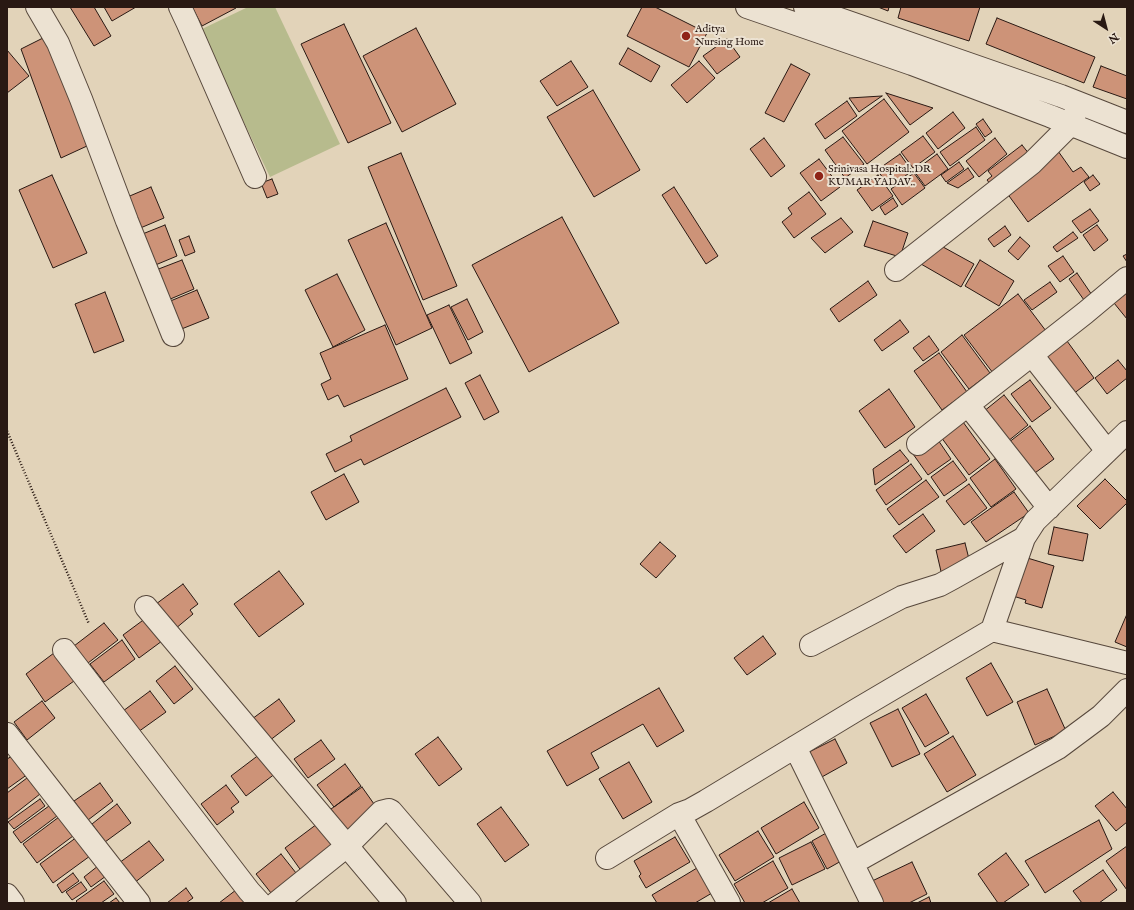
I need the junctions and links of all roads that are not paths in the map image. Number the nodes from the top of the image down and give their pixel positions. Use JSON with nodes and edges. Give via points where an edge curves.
{"nodes":[{"id":1,"x":37,"y":7,"type":"edge"},
{"id":2,"x":180,"y":7,"type":"edge"},
{"id":3,"x":746,"y":7,"type":"edge"},
{"id":4,"x":805,"y":7,"type":"edge"},
{"id":5,"x":1079,"y":103,"type":"junction"},
{"id":6,"x":1127,"y":122,"type":"edge"},
{"id":7,"x":1071,"y":124,"type":"junction"},
{"id":8,"x":1127,"y":146,"type":"edge"},
{"id":9,"x":256,"y":177,"type":"dead end"},
{"id":10,"x":896,"y":270,"type":"dead end"},
{"id":11,"x":1127,"y":278,"type":"edge"},
{"id":12,"x":173,"y":335,"type":"dead end"},
{"id":13,"x":1032,"y":355,"type":"junction"},
{"id":14,"x":968,"y":405,"type":"junction"},
{"id":15,"x":1127,"y":432,"type":"edge"},
{"id":16,"x":918,"y":444,"type":"dead end"},
{"id":17,"x":1107,"y":451,"type":"junction"},
{"id":18,"x":1049,"y":508,"type":"junction"},
{"id":19,"x":1024,"y":538,"type":"junction"},
{"id":20,"x":146,"y":607,"type":"dead end"},
{"id":21,"x":992,"y":630,"type":"junction"},
{"id":22,"x":812,"y":646,"type":"dead end"},
{"id":23,"x":64,"y":650,"type":"dead end"},
{"id":24,"x":1127,"y":663,"type":"edge"},
{"id":25,"x":1127,"y":690,"type":"edge"},
{"id":26,"x":7,"y":734,"type":"edge"},
{"id":27,"x":795,"y":747,"type":"junction"},
{"id":28,"x":680,"y":814,"type":"junction"},
{"id":29,"x":347,"y":846,"type":"junction"},
{"id":30,"x":607,"y":858,"type":"dead end"},
{"id":31,"x":853,"y":863,"type":"junction"},
{"id":32,"x":7,"y":895,"type":"edge"},
{"id":33,"x":13,"y":903,"type":"edge"},
{"id":34,"x":139,"y":903,"type":"edge"},
{"id":35,"x":260,"y":903,"type":"edge"},
{"id":36,"x":276,"y":903,"type":"edge"},
{"id":37,"x":395,"y":903,"type":"edge"},
{"id":38,"x":470,"y":903,"type":"edge"},
{"id":39,"x":729,"y":903,"type":"edge"},
{"id":40,"x":872,"y":903,"type":"edge"}],
"edges":[{"from":1,"to":12,"type":"street","via":[[58,43]]},
{"from":2,"to":9,"type":"street"},
{"from":3,"to":7,"type":"street","via":[[912,64]]},
{"from":4,"to":5,"type":"street"},
{"from":5,"to":6,"type":"street"},
{"from":5,"to":7,"type":"street"},
{"from":7,"to":8,"type":"street"},
{"from":7,"to":10,"type":"street","via":[[1032,163]]},
{"from":11,"to":13,"type":"street"},
{"from":13,"to":14,"type":"street"},
{"from":13,"to":17,"type":"street"},
{"from":14,"to":16,"type":"street"},
{"from":14,"to":18,"type":"street"},
{"from":15,"to":17,"type":"street"},
{"from":17,"to":18,"type":"street"},
{"from":18,"to":19,"type":"street","via":[[1035,521]]},
{"from":19,"to":21,"type":"street"},
{"from":19,"to":22,"type":"street","via":[[947,582],[902,597]]},
{"from":20,"to":29,"type":"street"},
{"from":21,"to":24,"type":"street"},
{"from":21,"to":27,"type":"street"},
{"from":23,"to":35,"type":"street"},
{"from":25,"to":31,"type":"street","via":[[1102,716],[1058,748]]},
{"from":26,"to":34,"type":"street"},
{"from":27,"to":28,"type":"street"},
{"from":27,"to":31,"type":"street"},
{"from":28,"to":30,"type":"street"},
{"from":28,"to":39,"type":"street"},
{"from":29,"to":36,"type":"street"},
{"from":29,"to":37,"type":"street"},
{"from":29,"to":38,"type":"street","via":[[381,812],[392,811]]},
{"from":31,"to":40,"type":"street"},
{"from":32,"to":33,"type":"street"}]}
